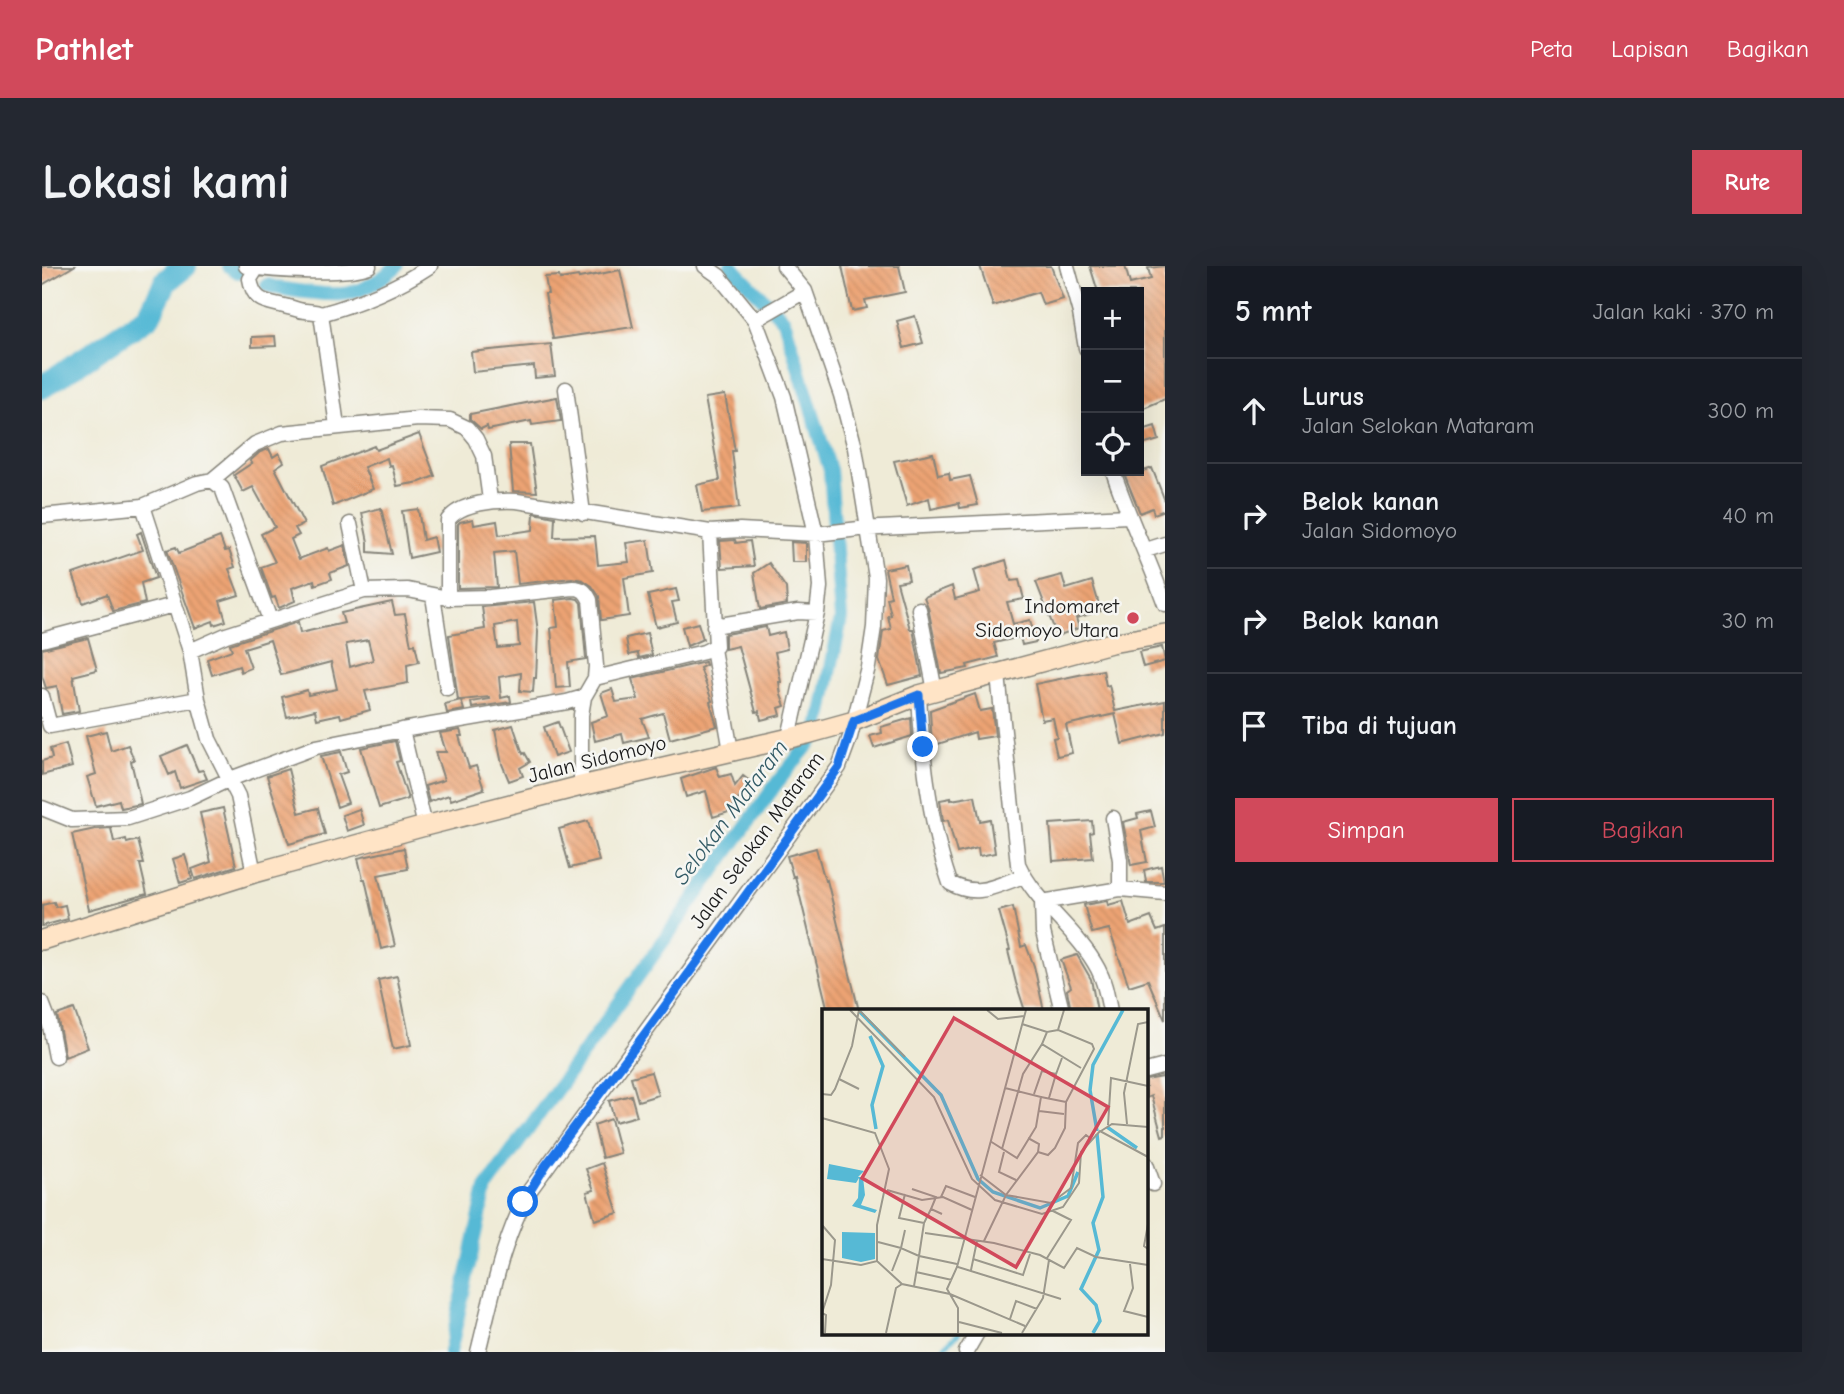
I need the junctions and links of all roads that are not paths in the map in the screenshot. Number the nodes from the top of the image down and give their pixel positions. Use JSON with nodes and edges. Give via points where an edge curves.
{"nodes":[{"id":1,"x":369,"y":266,"type":"edge"},
{"id":2,"x":430,"y":266,"type":"edge"},
{"id":3,"x":705,"y":266,"type":"edge"},
{"id":4,"x":784,"y":266,"type":"edge"},
{"id":5,"x":1067,"y":266,"type":"edge"},
{"id":6,"x":250,"y":267,"type":"edge"},
{"id":7,"x":801,"y":293,"type":"junction"},
{"id":8,"x":321,"y":314,"type":"junction"},
{"id":9,"x":761,"y":316,"type":"junction"},
{"id":10,"x":1081,"y":319,"type":"edge"},
{"id":11,"x":566,"y":389,"type":"dead end"},
{"id":12,"x":337,"y":426,"type":"junction"},
{"id":13,"x":1115,"y":476,"type":"edge"},
{"id":14,"x":212,"y":480,"type":"junction"},
{"id":15,"x":491,"y":500,"type":"junction"},
{"id":16,"x":143,"y":506,"type":"junction"},
{"id":17,"x":583,"y":513,"type":"junction"},
{"id":18,"x":42,"y":516,"type":"edge"},
{"id":19,"x":1128,"y":516,"type":"junction"},
{"id":20,"x":350,"y":524,"type":"dead end"},
{"id":21,"x":864,"y":529,"type":"junction"},
{"id":22,"x":710,"y":532,"type":"junction"},
{"id":23,"x":816,"y":534,"type":"junction"},
{"id":24,"x":1165,"y":544,"type":"edge"},
{"id":25,"x":1146,"y":550,"type":"junction"},
{"id":26,"x":364,"y":591,"type":"junction"},
{"id":27,"x":441,"y":597,"type":"junction"},
{"id":28,"x":1165,"y":604,"type":"edge"},
{"id":29,"x":174,"y":605,"type":"junction"},
{"id":30,"x":919,"y":609,"type":"dead end"},
{"id":31,"x":817,"y":613,"type":"junction"},
{"id":32,"x":270,"y":620,"type":"junction"},
{"id":33,"x":714,"y":626,"type":"junction"},
{"id":34,"x":1165,"y":634,"type":"edge"},
{"id":35,"x":42,"y":640,"type":"edge"},
{"id":36,"x":713,"y":649,"type":"junction"},
{"id":37,"x":190,"y":651,"type":"junction"},
{"id":38,"x":998,"y":674,"type":"junction"},
{"id":39,"x":595,"y":678,"type":"junction"},
{"id":40,"x":447,"y":688,"type":"dead end"},
{"id":41,"x":927,"y":693,"type":"junction"},
{"id":42,"x":42,"y":696,"type":"edge"},
{"id":43,"x":584,"y":697,"type":"junction"},
{"id":44,"x":198,"y":699,"type":"junction"},
{"id":45,"x":854,"y":721,"type":"junction"},
{"id":46,"x":46,"y":728,"type":"edge"},
{"id":47,"x":402,"y":730,"type":"junction"},
{"id":48,"x":798,"y":736,"type":"junction"},
{"id":49,"x":731,"y":751,"type":"junction"},
{"id":50,"x":230,"y":779,"type":"junction"},
{"id":51,"x":581,"y":786,"type":"junction"},
{"id":52,"x":42,"y":808,"type":"edge"},
{"id":53,"x":1113,"y":818,"type":"dead end"},
{"id":54,"x":425,"y":826,"type":"junction"},
{"id":55,"x":254,"y":873,"type":"junction"},
{"id":56,"x":1024,"y":876,"type":"junction"},
{"id":57,"x":1120,"y":889,"type":"junction"},
{"id":58,"x":1165,"y":893,"type":"edge"},
{"id":59,"x":1042,"y":902,"type":"junction"},
{"id":60,"x":42,"y":940,"type":"edge"},
{"id":61,"x":42,"y":1003,"type":"edge"},
{"id":62,"x":1062,"y":1009,"type":"edge"},
{"id":63,"x":1110,"y":1009,"type":"edge"},
{"id":64,"x":56,"y":1056,"type":"dead end"},
{"id":65,"x":1165,"y":1066,"type":"edge"},
{"id":66,"x":1148,"y":1070,"type":"edge"},
{"id":67,"x":976,"y":1334,"type":"edge"},
{"id":68,"x":478,"y":1352,"type":"edge"},
{"id":69,"x":966,"y":1352,"type":"edge"}],
"edges":[{"from":1,"to":6,"type":"street","via":[[326,271]]},
{"from":2,"to":8,"type":"street","via":[[375,297]]},
{"from":3,"to":9,"type":"street"},
{"from":4,"to":7,"type":"street","name":"Jalan Selokan Mataram"},
{"from":5,"to":10,"type":"street"},
{"from":6,"to":8,"type":"street","via":[[257,297]]},
{"from":7,"to":9,"type":"street"},
{"from":7,"to":21,"type":"street","name":"Jalan Selokan Mataram","via":[[841,395],[855,448]]},
{"from":8,"to":12,"type":"street"},
{"from":9,"to":23,"type":"street"},
{"from":11,"to":17,"type":"street"},
{"from":12,"to":14,"type":"street","via":[[282,433],[256,444]]},
{"from":12,"to":15,"type":"street","via":[[418,419],[450,421],[467,429],[484,456]]},
{"from":13,"to":19,"type":"street"},
{"from":14,"to":16,"type":"street"},
{"from":14,"to":32,"type":"street","via":[[222,488]]},
{"from":15,"to":17,"type":"street"},
{"from":15,"to":27,"type":"street","via":[[447,520]]},
{"from":16,"to":18,"type":"street"},
{"from":16,"to":29,"type":"street"},
{"from":17,"to":22,"type":"street"},
{"from":19,"to":21,"type":"street"},
{"from":19,"to":25,"type":"street"},
{"from":20,"to":26,"type":"street"},
{"from":21,"to":23,"type":"street"},
{"from":21,"to":45,"type":"street","name":"Jalan Selokan Mataram","via":[[876,579],[874,627]]},
{"from":22,"to":23,"type":"street"},
{"from":22,"to":33,"type":"street"},
{"from":23,"to":31,"type":"street"},
{"from":24,"to":25,"type":"street"},
{"from":25,"to":28,"type":"street"},
{"from":26,"to":27,"type":"street","via":[[408,590]]},
{"from":26,"to":32,"type":"street"},
{"from":27,"to":39,"type":"street","via":[[581,588],[590,600]]},
{"from":27,"to":40,"type":"street"},
{"from":29,"to":35,"type":"street"},
{"from":29,"to":37,"type":"street"},
{"from":30,"to":41,"type":"street"},
{"from":31,"to":33,"type":"street"},
{"from":31,"to":48,"type":"street"},
{"from":32,"to":37,"type":"street"},
{"from":33,"to":36,"type":"street","via":[[717,643]]},
{"from":34,"to":38,"type":"main road","name":"Jalan Sidomoyo","via":[[1111,643]]},
{"from":36,"to":39,"type":"street"},
{"from":36,"to":49,"type":"street"},
{"from":37,"to":44,"type":"street"},
{"from":38,"to":41,"type":"main road","name":"Jalan Sidomoyo"},
{"from":38,"to":56,"type":"street","via":[[1016,849]]},
{"from":39,"to":43,"type":"street"},
{"from":41,"to":45,"type":"main road","name":"Jalan Sidomoyo"},
{"from":41,"to":56,"type":"street","via":[[921,733],[950,883],[976,892]]},
{"from":42,"to":46,"type":"street"},
{"from":43,"to":47,"type":"street"},
{"from":43,"to":51,"type":"street"},
{"from":44,"to":46,"type":"street"},
{"from":44,"to":50,"type":"street","via":[[209,738]]},
{"from":45,"to":48,"type":"main road","name":"Jalan Sidomoyo"},
{"from":45,"to":68,"type":"street","name":"Jalan Selokan Mataram","via":[[839,767],[530,1190],[506,1244]]},
{"from":47,"to":50,"type":"street","via":[[316,747]]},
{"from":47,"to":54,"type":"street"},
{"from":48,"to":49,"type":"main road","name":"Jalan Sidomoyo"},
{"from":49,"to":51,"type":"main road","name":"Jalan Sidomoyo"},
{"from":50,"to":52,"type":"street","via":[[128,818],[72,820]]},
{"from":50,"to":55,"type":"street","via":[[238,796]]},
{"from":51,"to":54,"type":"main road","name":"Jalan Sidomoyo"},
{"from":53,"to":57,"type":"street"},
{"from":54,"to":55,"type":"main road","name":"Jalan Sidomoyo"},
{"from":55,"to":60,"type":"main road","name":"Jalan Sidomoyo"},
{"from":56,"to":59,"type":"street"},
{"from":57,"to":58,"type":"street"},
{"from":57,"to":59,"type":"street"},
{"from":59,"to":62,"type":"street","via":[[1043,932]]},
{"from":59,"to":63,"type":"street","via":[[1085,948],[1106,989]]},
{"from":61,"to":64,"type":"street"},
{"from":65,"to":66,"type":"street"},
{"from":67,"to":69,"type":"street"}]}
